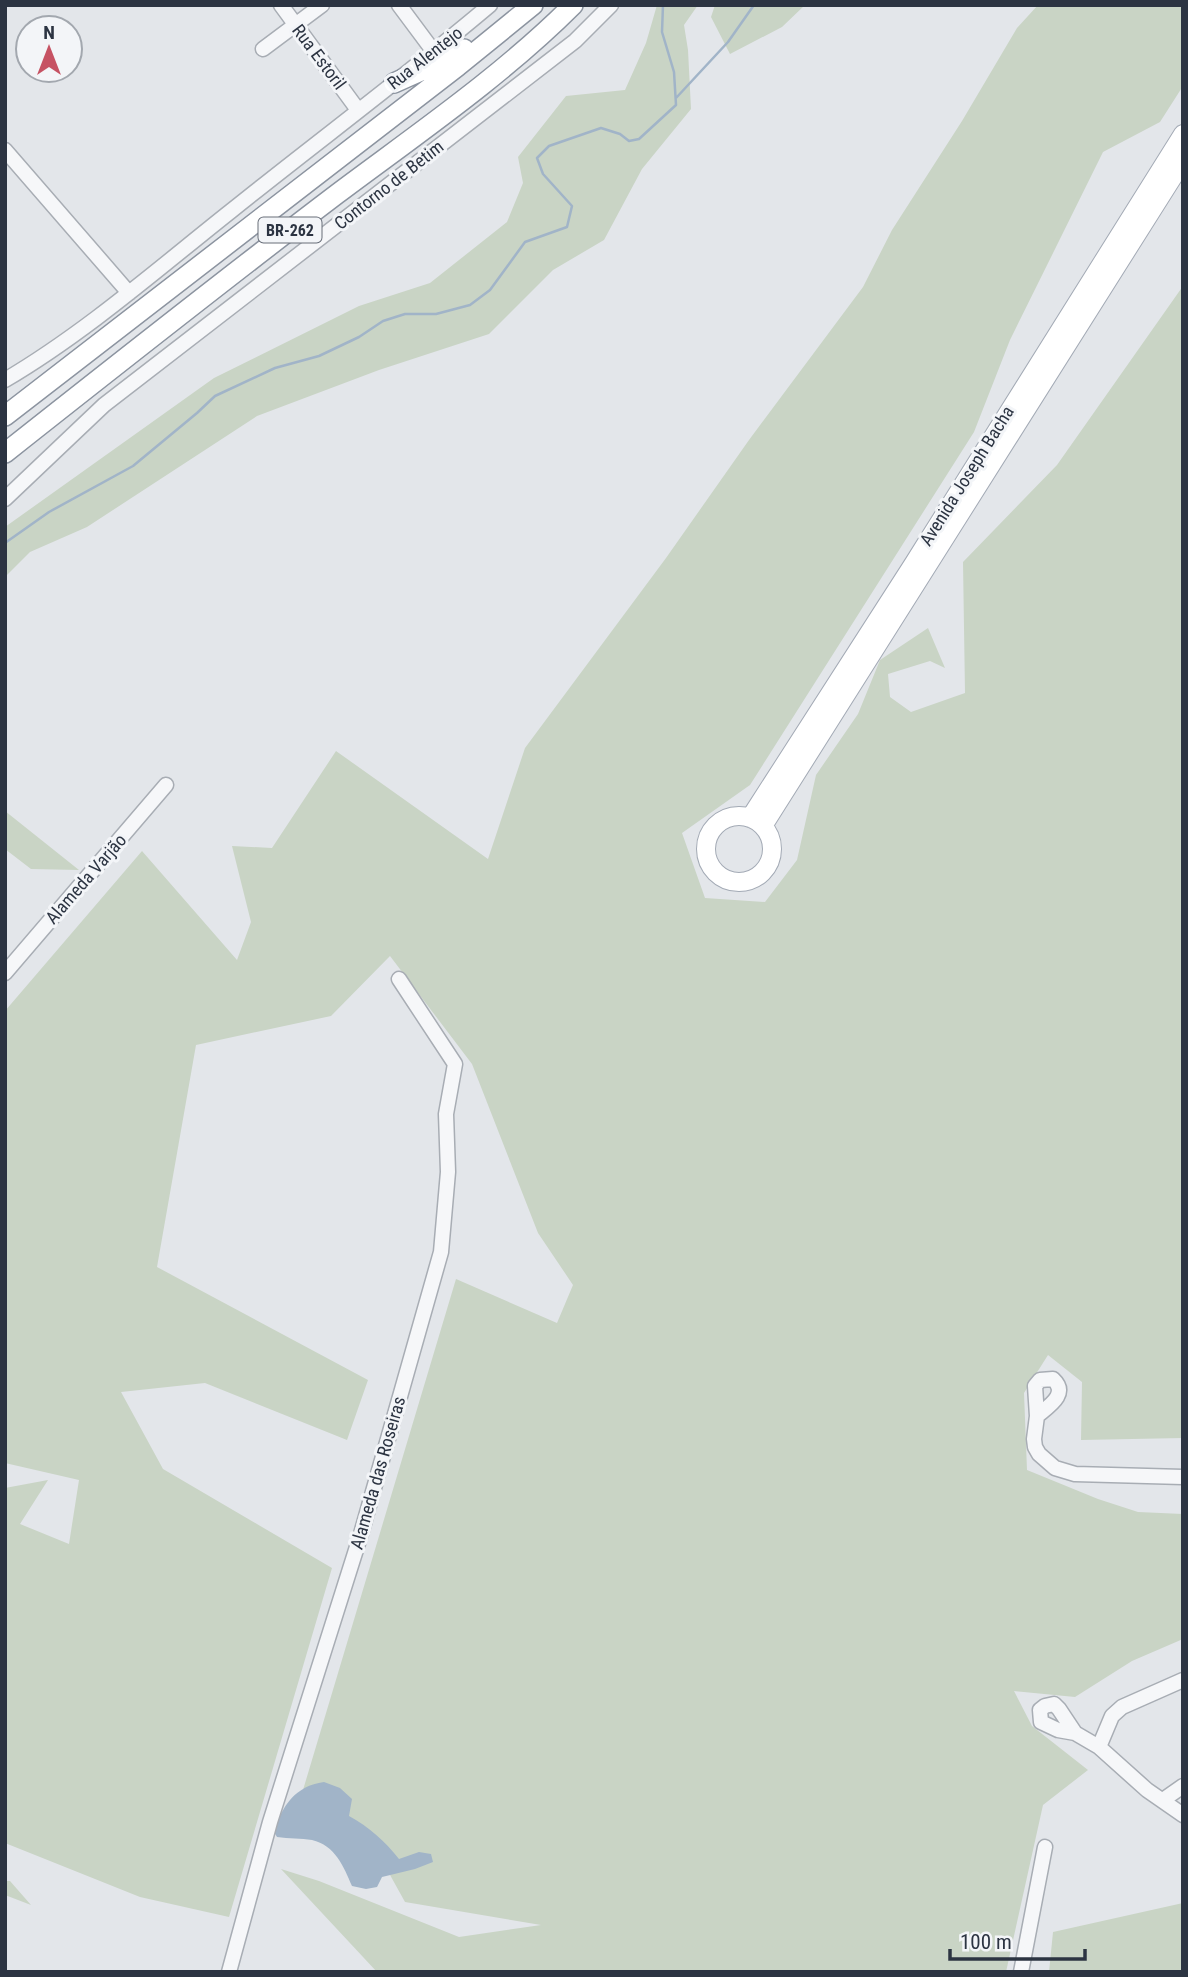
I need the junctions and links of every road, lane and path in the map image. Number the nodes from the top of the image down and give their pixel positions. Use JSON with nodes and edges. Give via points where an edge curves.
{"nodes":[{"id":1,"x":281,"y":5,"type":"edge"},
{"id":2,"x":322,"y":5,"type":"edge"},
{"id":3,"x":399,"y":5,"type":"edge"},
{"id":4,"x":490,"y":5,"type":"edge"},
{"id":5,"x":520,"y":5,"type":"edge"},
{"id":6,"x":533,"y":5,"type":"edge"},
{"id":7,"x":573,"y":5,"type":"edge"},
{"id":8,"x":611,"y":5,"type":"edge"},
{"id":9,"x":295,"y":25,"type":"junction"},
{"id":10,"x":263,"y":49,"type":"dead end"},
{"id":11,"x":434,"y":52,"type":"junction"},
{"id":12,"x":394,"y":83,"type":"junction"},
{"id":13,"x":358,"y":110,"type":"junction"},
{"id":14,"x":1183,"y":134,"type":"edge"},
{"id":15,"x":5,"y":150,"type":"edge"},
{"id":16,"x":1183,"y":161,"type":"edge"},
{"id":17,"x":129,"y":293,"type":"junction"},
{"id":18,"x":5,"y":380,"type":"edge"},
{"id":19,"x":5,"y":416,"type":"edge"},
{"id":20,"x":5,"y":453,"type":"edge"},
{"id":21,"x":5,"y":499,"type":"edge"},
{"id":22,"x":166,"y":785,"type":"dead end"},
{"id":23,"x":5,"y":972,"type":"edge"},
{"id":24,"x":399,"y":979,"type":"dead end"},
{"id":25,"x":1037,"y":1416,"type":"dead end"},
{"id":26,"x":1183,"y":1477,"type":"edge"},
{"id":27,"x":1183,"y":1680,"type":"edge"},
{"id":28,"x":1075,"y":1733,"type":"dead end"},
{"id":29,"x":1098,"y":1747,"type":"junction"},
{"id":30,"x":1183,"y":1786,"type":"edge"},
{"id":31,"x":1163,"y":1800,"type":"junction"},
{"id":32,"x":1183,"y":1815,"type":"edge"},
{"id":33,"x":1045,"y":1847,"type":"dead end"},
{"id":34,"x":229,"y":1972,"type":"edge"},
{"id":35,"x":1021,"y":1972,"type":"edge"}],
"edges":[{"from":1,"to":9,"type":"street","name":"Rua Estoril"},
{"from":2,"to":9,"type":"street"},
{"from":3,"to":11,"type":"street"},
{"from":4,"to":11,"type":"street","name":"Rua Alentejo"},
{"from":5,"to":12,"type":"highway","via":[[459,53]]},
{"from":6,"to":19,"type":"highway","number":"BR-262"},
{"from":7,"to":20,"type":"highway","name":"Contorno de Betim","number":"BR-262","via":[[542,37]]},
{"from":8,"to":21,"type":"street","name":"Contorno de Betim","number":"BR-262","via":[[564,49],[104,405]]},
{"from":9,"to":10,"type":"street"},
{"from":9,"to":13,"type":"street","name":"Rua Estoril"},
{"from":11,"to":12,"type":"street","name":"Rua Alentejo"},
{"from":12,"to":13,"type":"street","name":"Rua Alentejo"},
{"from":13,"to":17,"type":"street","name":"Rua Alentejo"},
{"from":14,"to":16,"type":"main road","name":"Avenida Joseph Bacha","via":[[906,574],[757,822]]},
{"from":15,"to":17,"type":"street"},
{"from":17,"to":18,"type":"street","name":"Rua Alentejo"},
{"from":22,"to":23,"type":"street","name":"Alameda Varjão"},
{"from":24,"to":34,"type":"street","name":"Alameda das Roseiras","via":[[455,1064],[446,1114],[449,1172],[441,1252]]},
{"from":25,"to":26,"type":"street","via":[[1035,1447],[1055,1468],[1075,1474]]},
{"from":27,"to":29,"type":"street","via":[[1122,1707],[1112,1716]]},
{"from":28,"to":29,"type":"street"},
{"from":29,"to":31,"type":"street"},
{"from":30,"to":31,"type":"street"},
{"from":31,"to":32,"type":"street"},
{"from":33,"to":35,"type":"street"}]}
